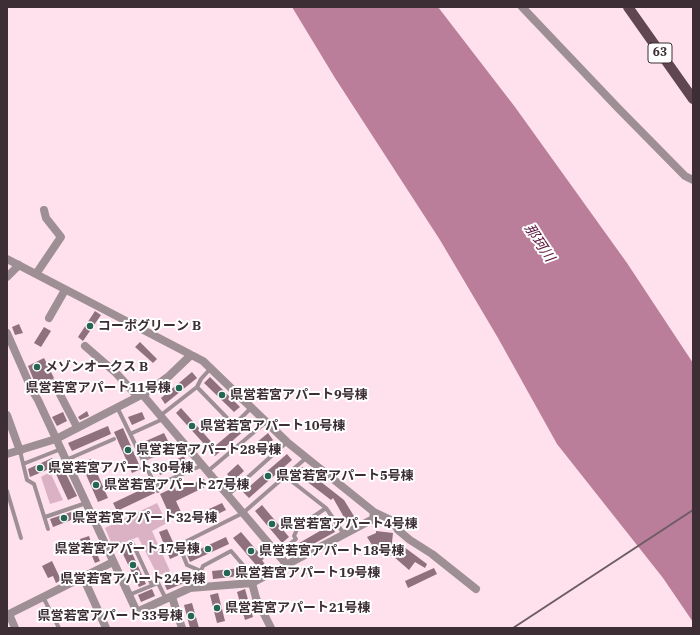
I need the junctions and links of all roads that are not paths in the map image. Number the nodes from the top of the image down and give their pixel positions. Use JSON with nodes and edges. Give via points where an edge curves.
{"nodes":[{"id":1,"x":628,"y":7,"type":"edge"},
{"id":2,"x":525,"y":8,"type":"edge"},
{"id":3,"x":693,"y":99,"type":"edge"},
{"id":4,"x":693,"y":180,"type":"edge"},
{"id":5,"x":44,"y":210,"type":"dead end"},
{"id":6,"x":7,"y":259,"type":"edge"},
{"id":7,"x":19,"y":265,"type":"junction"},
{"id":8,"x":36,"y":274,"type":"junction"},
{"id":9,"x":7,"y":277,"type":"edge"},
{"id":10,"x":66,"y":290,"type":"junction"},
{"id":11,"x":49,"y":318,"type":"dead end"},
{"id":12,"x":7,"y":334,"type":"edge"},
{"id":13,"x":85,"y":346,"type":"dead end"},
{"id":14,"x":191,"y":355,"type":"junction"},
{"id":15,"x":210,"y":368,"type":"junction"},
{"id":16,"x":54,"y":382,"type":"dead end"},
{"id":17,"x":197,"y":387,"type":"junction"},
{"id":18,"x":140,"y":395,"type":"junction"},
{"id":19,"x":117,"y":406,"type":"junction"},
{"id":20,"x":252,"y":408,"type":"junction"},
{"id":21,"x":7,"y":415,"type":"edge"},
{"id":22,"x":162,"y":417,"type":"junction"},
{"id":23,"x":266,"y":422,"type":"junction"},
{"id":24,"x":77,"y":428,"type":"junction"},
{"id":25,"x":130,"y":434,"type":"junction"},
{"id":26,"x":56,"y":439,"type":"junction"},
{"id":27,"x":114,"y":439,"type":"dead end"},
{"id":28,"x":183,"y":441,"type":"junction"},
{"id":29,"x":287,"y":442,"type":"junction"},
{"id":30,"x":61,"y":449,"type":"junction"},
{"id":31,"x":20,"y":451,"type":"junction"},
{"id":32,"x":7,"y":454,"type":"edge"},
{"id":33,"x":306,"y":458,"type":"junction"},
{"id":34,"x":66,"y":460,"type":"junction"},
{"id":35,"x":143,"y":460,"type":"junction"},
{"id":36,"x":23,"y":464,"type":"junction"},
{"id":37,"x":205,"y":468,"type":"junction"},
{"id":38,"x":285,"y":476,"type":"junction"},
{"id":39,"x":155,"y":486,"type":"junction"},
{"id":40,"x":7,"y":491,"type":"edge"},
{"id":41,"x":158,"y":491,"type":"dead end"},
{"id":42,"x":228,"y":495,"type":"junction"},
{"id":43,"x":86,"y":503,"type":"junction"},
{"id":44,"x":326,"y":508,"type":"junction"},
{"id":45,"x":374,"y":512,"type":"junction"},
{"id":46,"x":243,"y":513,"type":"junction"},
{"id":47,"x":45,"y":517,"type":"junction"},
{"id":48,"x":48,"y":529,"type":"dead end"},
{"id":49,"x":345,"y":534,"type":"junction"},
{"id":50,"x":21,"y":538,"type":"dead end"},
{"id":51,"x":132,"y":542,"type":"dead end"},
{"id":52,"x":277,"y":554,"type":"junction"},
{"id":53,"x":113,"y":562,"type":"junction"},
{"id":54,"x":287,"y":565,"type":"junction"},
{"id":55,"x":201,"y":570,"type":"junction"},
{"id":56,"x":83,"y":577,"type":"junction"},
{"id":57,"x":254,"y":582,"type":"junction"},
{"id":58,"x":152,"y":585,"type":"junction"},
{"id":59,"x":204,"y":587,"type":"junction"},
{"id":60,"x":476,"y":589,"type":"dead end"},
{"id":61,"x":129,"y":595,"type":"junction"},
{"id":62,"x":42,"y":597,"type":"junction"},
{"id":63,"x":169,"y":598,"type":"junction"},
{"id":64,"x":8,"y":614,"type":"edge"},
{"id":65,"x":15,"y":628,"type":"edge"},
{"id":66,"x":59,"y":628,"type":"edge"},
{"id":67,"x":106,"y":628,"type":"edge"},
{"id":68,"x":182,"y":628,"type":"edge"},
{"id":69,"x":271,"y":628,"type":"edge"}],
"edges":[{"from":1,"to":3,"type":"main road","number":"63"},
{"from":2,"to":4,"type":"street","via":[[618,108],[685,176]]},
{"from":5,"to":8,"type":"street","via":[[46,218],[61,237]]},
{"from":6,"to":7,"type":"street"},
{"from":7,"to":8,"type":"street"},
{"from":7,"to":9,"type":"street"},
{"from":8,"to":10,"type":"street"},
{"from":10,"to":11,"type":"street"},
{"from":10,"to":14,"type":"street"},
{"from":12,"to":26,"type":"street"},
{"from":13,"to":18,"type":"street"},
{"from":14,"to":15,"type":"street"},
{"from":14,"to":18,"type":"street","via":[[169,376]]},
{"from":15,"to":17,"type":"lane"},
{"from":15,"to":20,"type":"street"},
{"from":16,"to":24,"type":"street"},
{"from":17,"to":20,"type":"lane","via":[[232,423]]},
{"from":17,"to":22,"type":"lane"},
{"from":18,"to":19,"type":"street"},
{"from":18,"to":22,"type":"street"},
{"from":19,"to":24,"type":"street"},
{"from":19,"to":25,"type":"lane"},
{"from":20,"to":23,"type":"street"},
{"from":21,"to":31,"type":"street"},
{"from":22,"to":25,"type":"lane"},
{"from":22,"to":28,"type":"street"},
{"from":23,"to":29,"type":"street"},
{"from":23,"to":37,"type":"lane"},
{"from":24,"to":26,"type":"street"},
{"from":25,"to":35,"type":"lane"},
{"from":26,"to":30,"type":"street"},
{"from":26,"to":31,"type":"street"},
{"from":27,"to":34,"type":"lane"},
{"from":28,"to":35,"type":"lane"},
{"from":28,"to":37,"type":"street"},
{"from":29,"to":33,"type":"street"},
{"from":29,"to":42,"type":"lane"},
{"from":30,"to":34,"type":"street"},
{"from":30,"to":36,"type":"lane"},
{"from":31,"to":32,"type":"street"},
{"from":31,"to":36,"type":"lane"},
{"from":33,"to":38,"type":"lane"},
{"from":33,"to":45,"type":"street"},
{"from":34,"to":43,"type":"street"},
{"from":35,"to":39,"type":"lane"},
{"from":36,"to":47,"type":"lane","via":[[27,480],[34,484]]},
{"from":37,"to":39,"type":"lane"},
{"from":37,"to":42,"type":"street"},
{"from":38,"to":44,"type":"lane"},
{"from":38,"to":46,"type":"lane"},
{"from":39,"to":41,"type":"lane"},
{"from":40,"to":50,"type":"lane"},
{"from":42,"to":46,"type":"street"},
{"from":43,"to":47,"type":"lane"},
{"from":43,"to":53,"type":"street"},
{"from":44,"to":49,"type":"lane"},
{"from":44,"to":52,"type":"lane","via":[[298,527],[294,536],[296,539]]},
{"from":45,"to":49,"type":"street","via":[[373,519]]},
{"from":45,"to":60,"type":"street","via":[[393,521],[398,530],[410,540]]},
{"from":46,"to":52,"type":"street"},
{"from":46,"to":55,"type":"lane","via":[[183,543],[181,550],[187,565]]},
{"from":47,"to":48,"type":"lane"},
{"from":49,"to":54,"type":"street"},
{"from":51,"to":58,"type":"lane"},
{"from":52,"to":54,"type":"street"},
{"from":53,"to":56,"type":"street"},
{"from":53,"to":61,"type":"street"},
{"from":54,"to":57,"type":"street"},
{"from":55,"to":57,"type":"lane","via":[[203,566],[231,551]]},
{"from":55,"to":59,"type":"lane"},
{"from":56,"to":62,"type":"street"},
{"from":56,"to":67,"type":"street"},
{"from":57,"to":59,"type":"street"},
{"from":57,"to":69,"type":"street","via":[[256,598]]},
{"from":58,"to":61,"type":"lane"},
{"from":58,"to":63,"type":"lane","via":[[158,583]]},
{"from":59,"to":63,"type":"street","via":[[190,588]]},
{"from":61,"to":63,"type":"street","via":[[136,610],[139,611]]},
{"from":62,"to":64,"type":"street"},
{"from":62,"to":66,"type":"lane"},
{"from":63,"to":68,"type":"street"},
{"from":64,"to":65,"type":"street"}]}
